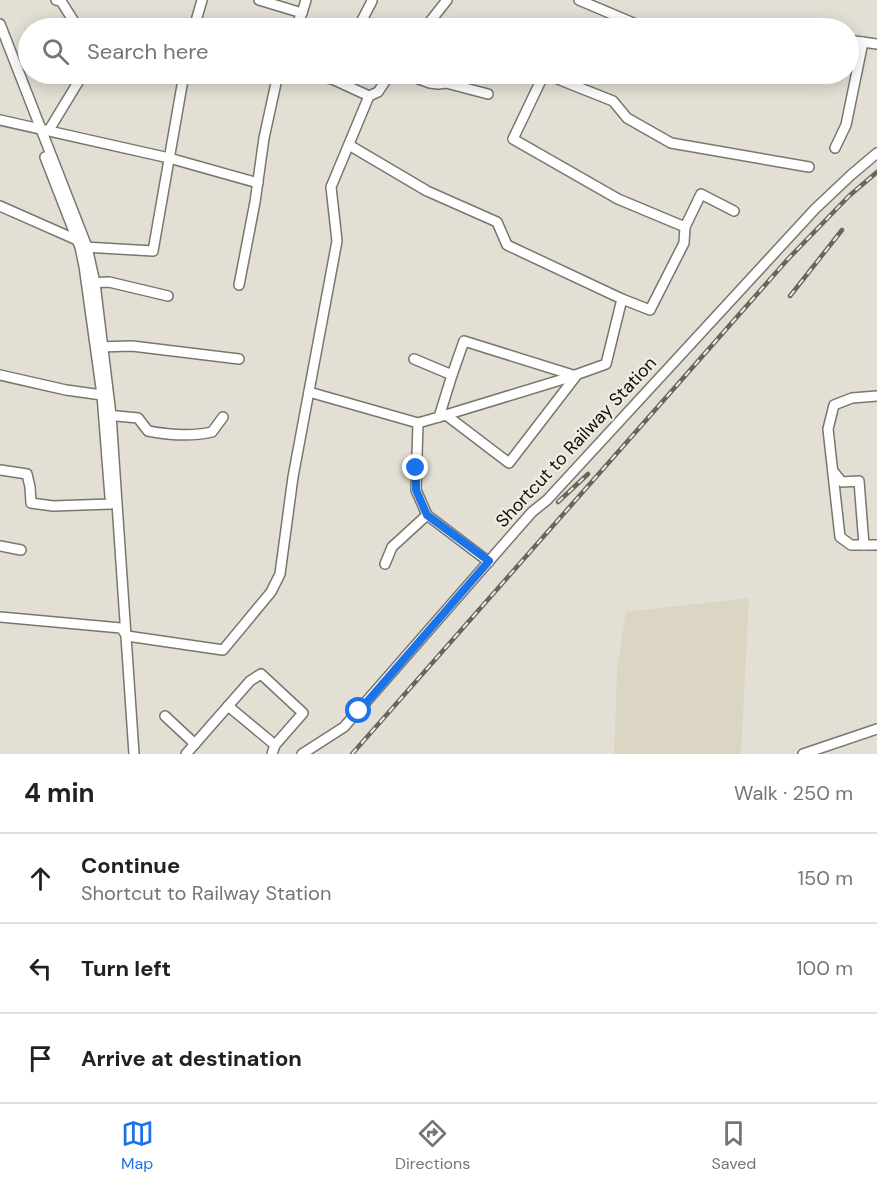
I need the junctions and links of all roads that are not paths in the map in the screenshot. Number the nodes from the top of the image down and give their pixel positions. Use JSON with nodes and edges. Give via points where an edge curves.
{"nodes":[{"id":1,"x":59,"y":0,"type":"edge"},
{"id":2,"x":202,"y":0,"type":"edge"},
{"id":3,"x":259,"y":0,"type":"edge"},
{"id":4,"x":306,"y":0,"type":"edge"},
{"id":5,"x":447,"y":0,"type":"edge"},
{"id":6,"x":579,"y":0,"type":"edge"},
{"id":7,"x":372,"y":1,"type":"edge"},
{"id":8,"x":302,"y":13,"type":"junction"},
{"id":9,"x":71,"y":18,"type":"edge"},
{"id":10,"x":197,"y":18,"type":"edge"},
{"id":11,"x":300,"y":18,"type":"edge"},
{"id":12,"x":363,"y":18,"type":"edge"},
{"id":13,"x":435,"y":18,"type":"edge"},
{"id":14,"x":621,"y":18,"type":"edge"},
{"id":15,"x":0,"y":24,"type":"edge"},
{"id":16,"x":0,"y":37,"type":"edge"},
{"id":17,"x":859,"y":41,"type":"edge"},
{"id":18,"x":863,"y":42,"type":"junction"},
{"id":19,"x":877,"y":44,"type":"edge"},
{"id":20,"x":859,"y":62,"type":"edge"},
{"id":21,"x":18,"y":69,"type":"edge"},
{"id":22,"x":18,"y":77,"type":"edge"},
{"id":23,"x":21,"y":84,"type":"edge"},
{"id":24,"x":24,"y":84,"type":"edge"},
{"id":25,"x":75,"y":84,"type":"edge"},
{"id":26,"x":182,"y":84,"type":"edge"},
{"id":27,"x":276,"y":84,"type":"edge"},
{"id":28,"x":348,"y":84,"type":"edge"},
{"id":29,"x":383,"y":84,"type":"edge"},
{"id":30,"x":450,"y":84,"type":"edge"},
{"id":31,"x":540,"y":84,"type":"edge"},
{"id":32,"x":570,"y":84,"type":"edge"},
{"id":33,"x":854,"y":84,"type":"edge"},
{"id":34,"x":488,"y":94,"type":"dead end"},
{"id":35,"x":369,"y":96,"type":"junction"},
{"id":36,"x":0,"y":120,"type":"edge"},
{"id":37,"x":41,"y":129,"type":"junction"},
{"id":38,"x":349,"y":145,"type":"junction"},
{"id":39,"x":836,"y":148,"type":"dead end"},
{"id":40,"x":877,"y":153,"type":"edge"},
{"id":41,"x":169,"y":158,"type":"junction"},
{"id":42,"x":809,"y":167,"type":"dead end"},
{"id":43,"x":258,"y":183,"type":"junction"},
{"id":44,"x":0,"y":206,"type":"edge"},
{"id":45,"x":734,"y":211,"type":"dead end"},
{"id":46,"x":686,"y":226,"type":"junction"},
{"id":47,"x":81,"y":245,"type":"junction"},
{"id":48,"x":91,"y":283,"type":"junction"},
{"id":49,"x":238,"y":285,"type":"dead end"},
{"id":50,"x":168,"y":296,"type":"dead end"},
{"id":51,"x":622,"y":299,"type":"junction"},
{"id":52,"x":99,"y":347,"type":"junction"},
{"id":53,"x":239,"y":359,"type":"dead end"},
{"id":54,"x":414,"y":359,"type":"dead end"},
{"id":55,"x":0,"y":375,"type":"edge"},
{"id":56,"x":452,"y":375,"type":"junction"},
{"id":57,"x":576,"y":376,"type":"junction"},
{"id":58,"x":309,"y":392,"type":"junction"},
{"id":59,"x":102,"y":395,"type":"junction"},
{"id":60,"x":877,"y":396,"type":"edge"},
{"id":61,"x":107,"y":415,"type":"junction"},
{"id":62,"x":442,"y":416,"type":"junction"},
{"id":63,"x":223,"y":417,"type":"dead end"},
{"id":64,"x":418,"y":423,"type":"junction"},
{"id":65,"x":0,"y":470,"type":"edge"},
{"id":66,"x":833,"y":471,"type":"junction"},
{"id":67,"x":111,"y":504,"type":"junction"},
{"id":68,"x":427,"y":515,"type":"junction"},
{"id":69,"x":864,"y":545,"type":"junction"},
{"id":70,"x":877,"y":545,"type":"edge"},
{"id":71,"x":0,"y":546,"type":"edge"},
{"id":72,"x":21,"y":550,"type":"dead end"},
{"id":73,"x":489,"y":561,"type":"junction"},
{"id":74,"x":385,"y":564,"type":"dead end"},
{"id":75,"x":0,"y":617,"type":"edge"},
{"id":76,"x":124,"y":632,"type":"junction"},
{"id":77,"x":228,"y":706,"type":"junction"},
{"id":78,"x":165,"y":716,"type":"dead end"},
{"id":79,"x":877,"y":729,"type":"edge"},
{"id":80,"x":195,"y":744,"type":"junction"},
{"id":81,"x":273,"y":750,"type":"edge"},
{"id":82,"x":129,"y":754,"type":"edge"},
{"id":83,"x":134,"y":754,"type":"edge"},
{"id":84,"x":186,"y":754,"type":"edge"},
{"id":85,"x":302,"y":754,"type":"edge"},
{"id":86,"x":803,"y":754,"type":"edge"}],
"edges":[{"from":1,"to":9,"type":"street"},
{"from":2,"to":10,"type":"street"},
{"from":3,"to":8,"type":"street"},
{"from":4,"to":8,"type":"street"},
{"from":5,"to":13,"type":"street"},
{"from":6,"to":14,"type":"street"},
{"from":7,"to":12,"type":"street"},
{"from":8,"to":11,"type":"street"},
{"from":15,"to":21,"type":"street"},
{"from":16,"to":22,"type":"street"},
{"from":17,"to":18,"type":"street"},
{"from":18,"to":19,"type":"street"},
{"from":18,"to":20,"type":"street"},
{"from":23,"to":37,"type":"street"},
{"from":24,"to":37,"type":"street"},
{"from":25,"to":37,"type":"street"},
{"from":26,"to":41,"type":"street"},
{"from":27,"to":43,"type":"street"},
{"from":28,"to":35,"type":"street"},
{"from":29,"to":35,"type":"street"},
{"from":30,"to":34,"type":"street"},
{"from":31,"to":46,"type":"street","via":[[513,139],[618,199]]},
{"from":32,"to":42,"type":"street","via":[[613,101],[627,118],[672,143]]},
{"from":33,"to":39,"type":"street","via":[[846,125]]},
{"from":35,"to":38,"type":"street"},
{"from":36,"to":37,"type":"street"},
{"from":37,"to":41,"type":"street"},
{"from":37,"to":47,"type":"street"},
{"from":38,"to":51,"type":"street","via":[[427,191],[497,222],[507,245]]},
{"from":38,"to":58,"type":"street","via":[[331,187],[337,241]]},
{"from":40,"to":73,"type":"street","name":"Shortcut to Railway Station","via":[[815,209]]},
{"from":41,"to":43,"type":"street"},
{"from":41,"to":47,"type":"street","via":[[153,251]]},
{"from":43,"to":49,"type":"street"},
{"from":44,"to":47,"type":"street"},
{"from":45,"to":46,"type":"street","via":[[700,194]]},
{"from":46,"to":51,"type":"street","via":[[684,243],[650,310]]},
{"from":47,"to":48,"type":"street"},
{"from":48,"to":50,"type":"street","via":[[109,282]]},
{"from":48,"to":52,"type":"street"},
{"from":51,"to":57,"type":"street","via":[[606,364]]},
{"from":52,"to":53,"type":"street","via":[[132,346]]},
{"from":52,"to":59,"type":"street"},
{"from":52,"to":61,"type":"street"},
{"from":54,"to":56,"type":"street"},
{"from":55,"to":59,"type":"street"},
{"from":56,"to":57,"type":"street","via":[[464,341]]},
{"from":56,"to":62,"type":"street"},
{"from":57,"to":62,"type":"street"},
{"from":57,"to":62,"type":"street","via":[[509,463]]},
{"from":58,"to":64,"type":"street"},
{"from":58,"to":76,"type":"street","via":[[280,574],[271,592],[223,650]]},
{"from":59,"to":61,"type":"street"},
{"from":60,"to":66,"type":"street","via":[[852,398],[834,405],[828,429]]},
{"from":61,"to":63,"type":"street","via":[[138,418],[148,431],[195,435],[212,432]]},
{"from":61,"to":67,"type":"street"},
{"from":61,"to":76,"type":"street"},
{"from":62,"to":64,"type":"street"},
{"from":64,"to":68,"type":"street","via":[[416,490]]},
{"from":65,"to":67,"type":"street","via":[[27,474],[31,503]]},
{"from":66,"to":69,"type":"street","via":[[840,537],[850,545]]},
{"from":66,"to":69,"type":"street","via":[[842,482],[859,481]]},
{"from":67,"to":76,"type":"street"},
{"from":68,"to":73,"type":"street"},
{"from":68,"to":74,"type":"street","via":[[392,547]]},
{"from":69,"to":70,"type":"street"},
{"from":71,"to":72,"type":"street"},
{"from":73,"to":85,"type":"street","name":"Shortcut to Railway Station","via":[[344,727]]},
{"from":75,"to":76,"type":"street"},
{"from":76,"to":82,"type":"street"},
{"from":76,"to":83,"type":"street"},
{"from":77,"to":80,"type":"street"},
{"from":77,"to":81,"type":"street"},
{"from":77,"to":81,"type":"street","via":[[261,674],[303,713]]},
{"from":78,"to":80,"type":"street"},
{"from":79,"to":86,"type":"street"},
{"from":80,"to":84,"type":"street"}]}
